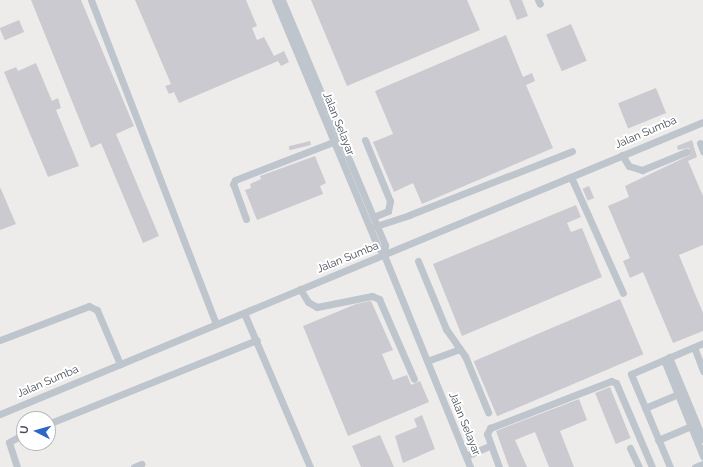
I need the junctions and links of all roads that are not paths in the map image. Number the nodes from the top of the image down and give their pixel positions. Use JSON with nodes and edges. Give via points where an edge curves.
{"nodes":[{"id":1,"x":91,"y":0,"type":"edge"},
{"id":2,"x":275,"y":0,"type":"edge"},
{"id":3,"x":282,"y":0,"type":"edge"},
{"id":4,"x":295,"y":40,"type":"junction"},
{"id":5,"x":319,"y":96,"type":"junction"},
{"id":6,"x":703,"y":122,"type":"edge"},
{"id":7,"x":341,"y":138,"type":"junction"},
{"id":8,"x":366,"y":140,"type":"dead end"},
{"id":9,"x":334,"y":142,"type":"junction"},
{"id":10,"x":700,"y":143,"type":"dead end"},
{"id":11,"x":572,"y":151,"type":"dead end"},
{"id":12,"x":703,"y":151,"type":"edge"},
{"id":13,"x":686,"y":152,"type":"dead end"},
{"id":14,"x":622,"y":156,"type":"junction"},
{"id":15,"x":571,"y":177,"type":"junction"},
{"id":16,"x":388,"y":211,"type":"junction"},
{"id":17,"x":373,"y":218,"type":"junction"},
{"id":18,"x":246,"y":219,"type":"dead end"},
{"id":19,"x":392,"y":220,"type":"junction"},
{"id":20,"x":373,"y":227,"type":"junction"},
{"id":21,"x":384,"y":255,"type":"junction"},
{"id":22,"x":418,"y":261,"type":"dead end"},
{"id":23,"x":300,"y":289,"type":"junction"},
{"id":24,"x":623,"y":293,"type":"dead end"},
{"id":25,"x":244,"y":313,"type":"junction"},
{"id":26,"x":216,"y":324,"type":"junction"},
{"id":27,"x":0,"y":340,"type":"edge"},
{"id":28,"x":257,"y":340,"type":"junction"},
{"id":29,"x":703,"y":343,"type":"edge"},
{"id":30,"x":694,"y":347,"type":"junction"},
{"id":31,"x":460,"y":349,"type":"junction"},
{"id":32,"x":666,"y":358,"type":"junction"},
{"id":33,"x":427,"y":361,"type":"junction"},
{"id":34,"x":120,"y":364,"type":"junction"},
{"id":35,"x":703,"y":371,"type":"edge"},
{"id":36,"x":414,"y":379,"type":"dead end"},
{"id":37,"x":678,"y":394,"type":"junction"},
{"id":38,"x":645,"y":408,"type":"junction"},
{"id":39,"x":488,"y":412,"type":"dead end"},
{"id":40,"x":0,"y":414,"type":"edge"},
{"id":41,"x":56,"y":421,"type":"edge"},
{"id":42,"x":691,"y":426,"type":"junction"},
{"id":43,"x":16,"y":438,"type":"edge"},
{"id":44,"x":703,"y":439,"type":"edge"},
{"id":45,"x":658,"y":440,"type":"junction"},
{"id":46,"x":490,"y":446,"type":"junction"},
{"id":47,"x":630,"y":448,"type":"dead end"},
{"id":48,"x":466,"y":456,"type":"junction"},
{"id":49,"x":703,"y":456,"type":"edge"},
{"id":50,"x":703,"y":464,"type":"edge"},
{"id":51,"x":17,"y":467,"type":"edge"},
{"id":52,"x":310,"y":467,"type":"edge"},
{"id":53,"x":470,"y":467,"type":"edge"},
{"id":54,"x":498,"y":467,"type":"edge"},
{"id":55,"x":639,"y":467,"type":"edge"},
{"id":56,"x":652,"y":467,"type":"edge"},
{"id":57,"x":670,"y":467,"type":"edge"},
{"id":58,"x":695,"y":467,"type":"edge"}],
"edges":[{"from":1,"to":26,"type":"street"},
{"from":2,"to":4,"type":"street","name":"Jalan Selayar"},
{"from":3,"to":4,"type":"street","name":"Jalan Selayar"},
{"from":4,"to":5,"type":"street","name":"Jalan Selayar"},
{"from":5,"to":7,"type":"street","name":"Jalan Selayar"},
{"from":5,"to":9,"type":"street","name":"Jalan Selayar"},
{"from":6,"to":14,"type":"street","name":"Jalan Sumba"},
{"from":7,"to":9,"type":"street"},
{"from":7,"to":17,"type":"street","name":"Jalan Selayar"},
{"from":8,"to":16,"type":"street","via":[[390,201]]},
{"from":9,"to":18,"type":"street","via":[[235,180],[233,184]]},
{"from":9,"to":20,"type":"street","name":"Jalan Selayar"},
{"from":10,"to":12,"type":"street"},
{"from":11,"to":19,"type":"street"},
{"from":13,"to":14,"type":"street","via":[[642,170],[629,166]]},
{"from":14,"to":15,"type":"street","name":"Jalan Sumba"},
{"from":15,"to":21,"type":"street","name":"Jalan Sumba"},
{"from":15,"to":24,"type":"street"},
{"from":16,"to":17,"type":"street"},
{"from":16,"to":19,"type":"street"},
{"from":17,"to":20,"type":"street","name":"Jalan Selayar"},
{"from":19,"to":20,"type":"street"},
{"from":20,"to":21,"type":"street","name":"Jalan Selayar","via":[[385,245]]},
{"from":21,"to":23,"type":"street","name":"Jalan Sumba"},
{"from":21,"to":33,"type":"street","name":"Jalan Selayar"},
{"from":22,"to":31,"type":"street","via":[[446,329]]},
{"from":23,"to":25,"type":"street","name":"Jalan Sumba"},
{"from":23,"to":36,"type":"street","via":[[308,302],[317,307],[372,296],[379,299]]},
{"from":25,"to":26,"type":"street","name":"Jalan Sumba"},
{"from":25,"to":28,"type":"street"},
{"from":26,"to":34,"type":"street","name":"Jalan Sumba"},
{"from":27,"to":34,"type":"street","via":[[89,306],[97,310]]},
{"from":28,"to":41,"type":"street"},
{"from":28,"to":52,"type":"street"},
{"from":29,"to":30,"type":"street"},
{"from":30,"to":32,"type":"street"},
{"from":30,"to":35,"type":"street"},
{"from":31,"to":33,"type":"street"},
{"from":31,"to":39,"type":"street"},
{"from":32,"to":37,"type":"street"},
{"from":32,"to":38,"type":"street","via":[[631,374]]},
{"from":32,"to":44,"type":"street"},
{"from":33,"to":48,"type":"street","name":"Jalan Selayar"},
{"from":34,"to":40,"type":"street","name":"Jalan Sumba"},
{"from":37,"to":38,"type":"street"},
{"from":37,"to":42,"type":"street"},
{"from":38,"to":45,"type":"street"},
{"from":42,"to":45,"type":"street"},
{"from":42,"to":49,"type":"street"},
{"from":43,"to":51,"type":"street","via":[[8,442]]},
{"from":45,"to":57,"type":"street"},
{"from":46,"to":48,"type":"street"},
{"from":46,"to":54,"type":"street"},
{"from":46,"to":56,"type":"street","via":[[487,434],[490,428],[611,380],[616,383]]},
{"from":47,"to":55,"type":"street"},
{"from":48,"to":53,"type":"street","name":"Jalan Selayar"},
{"from":50,"to":58,"type":"street"}]}
